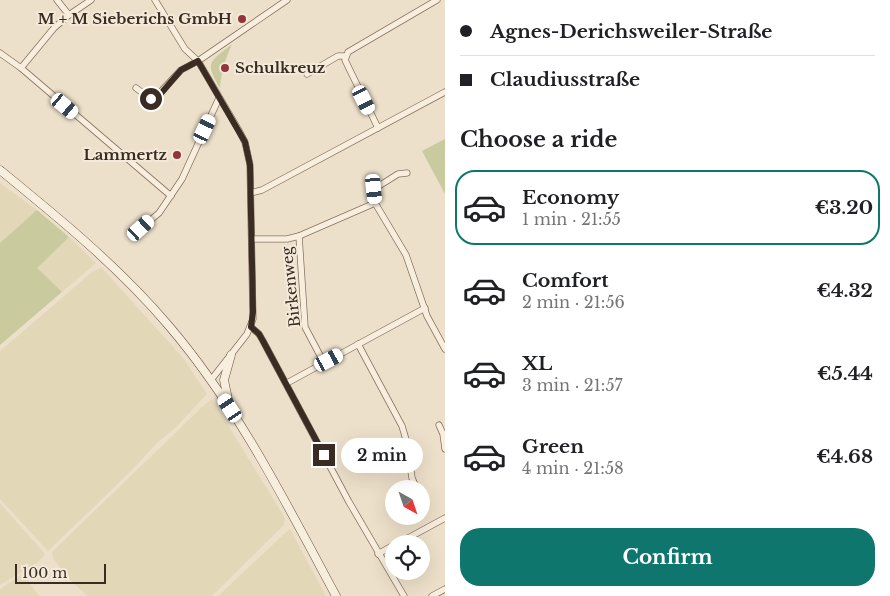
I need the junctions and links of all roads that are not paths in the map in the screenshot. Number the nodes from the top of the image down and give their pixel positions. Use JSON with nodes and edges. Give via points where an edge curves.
{"nodes":[{"id":1,"x":57,"y":0,"type":"edge"},
{"id":2,"x":91,"y":0,"type":"edge"},
{"id":3,"x":154,"y":0,"type":"edge"},
{"id":4,"x":286,"y":0,"type":"edge"},
{"id":5,"x":437,"y":0,"type":"edge"},
{"id":6,"x":441,"y":0,"type":"edge"},
{"id":7,"x":445,"y":3,"type":"edge"},
{"id":8,"x":69,"y":15,"type":"junction"},
{"id":9,"x":0,"y":53,"type":"edge"},
{"id":10,"x":345,"y":56,"type":"junction"},
{"id":11,"x":198,"y":61,"type":"junction"},
{"id":12,"x":21,"y":68,"type":"junction"},
{"id":13,"x":307,"y":74,"type":"dead end"},
{"id":14,"x":136,"y":88,"type":"dead end"},
{"id":15,"x":445,"y":92,"type":"edge"},
{"id":16,"x":219,"y":98,"type":"junction"},
{"id":17,"x":378,"y":128,"type":"junction"},
{"id":18,"x":0,"y":170,"type":"edge"},
{"id":19,"x":407,"y":173,"type":"dead end"},
{"id":20,"x":251,"y":193,"type":"junction"},
{"id":21,"x":171,"y":196,"type":"junction"},
{"id":22,"x":375,"y":203,"type":"junction"},
{"id":23,"x":141,"y":228,"type":"dead end"},
{"id":24,"x":299,"y":236,"type":"junction"},
{"id":25,"x":252,"y":238,"type":"junction"},
{"id":26,"x":425,"y":308,"type":"junction"},
{"id":27,"x":251,"y":327,"type":"junction"},
{"id":28,"x":358,"y":344,"type":"junction"},
{"id":29,"x":445,"y":349,"type":"edge"},
{"id":30,"x":231,"y":355,"type":"junction"},
{"id":31,"x":324,"y":363,"type":"junction"},
{"id":32,"x":211,"y":380,"type":"junction"},
{"id":33,"x":287,"y":383,"type":"junction"},
{"id":34,"x":230,"y":408,"type":"junction"},
{"id":35,"x":438,"y":425,"type":"dead end"},
{"id":36,"x":445,"y":449,"type":"edge"},
{"id":37,"x":413,"y":480,"type":"edge"},
{"id":38,"x":445,"y":518,"type":"edge"},
{"id":39,"x":414,"y":535,"type":"edge"},
{"id":40,"x":385,"y":550,"type":"edge"},
{"id":41,"x":378,"y":554,"type":"junction"},
{"id":42,"x":445,"y":589,"type":"edge"},
{"id":43,"x":336,"y":596,"type":"edge"},
{"id":44,"x":404,"y":596,"type":"edge"},
{"id":45,"x":432,"y":596,"type":"edge"}],
"edges":[{"from":1,"to":8,"type":"street"},
{"from":2,"to":8,"type":"street"},
{"from":3,"to":11,"type":"street","via":[[185,49]]},
{"from":4,"to":11,"type":"street"},
{"from":5,"to":10,"type":"street"},
{"from":6,"to":7,"type":"street"},
{"from":8,"to":12,"type":"street"},
{"from":9,"to":12,"type":"street"},
{"from":10,"to":13,"type":"street","via":[[338,56]]},
{"from":10,"to":17,"type":"street"},
{"from":11,"to":14,"type":"street","via":[[181,70],[155,98],[151,99]]},
{"from":11,"to":16,"type":"street"},
{"from":12,"to":21,"type":"street"},
{"from":15,"to":17,"type":"street"},
{"from":16,"to":20,"type":"street","via":[[245,142]]},
{"from":16,"to":21,"type":"street"},
{"from":17,"to":20,"type":"street"},
{"from":18,"to":32,"type":"main road","via":[[105,258],[169,326]]},
{"from":19,"to":22,"type":"street","via":[[398,174],[374,189]]},
{"from":20,"to":25,"type":"street"},
{"from":21,"to":23,"type":"street"},
{"from":22,"to":24,"type":"street"},
{"from":22,"to":26,"type":"street","via":[[406,255]]},
{"from":24,"to":25,"type":"street"},
{"from":24,"to":31,"type":"street","name":"Birkenweg","via":[[305,327]]},
{"from":25,"to":27,"type":"street"},
{"from":26,"to":28,"type":"street"},
{"from":26,"to":29,"type":"street"},
{"from":27,"to":30,"type":"street"},
{"from":27,"to":33,"type":"street","via":[[259,334]]},
{"from":28,"to":31,"type":"street"},
{"from":28,"to":37,"type":"street","via":[[402,426]]},
{"from":30,"to":32,"type":"street"},
{"from":30,"to":34,"type":"main road","via":[[224,380]]},
{"from":31,"to":33,"type":"street"},
{"from":32,"to":34,"type":"main road"},
{"from":33,"to":41,"type":"street"},
{"from":34,"to":43,"type":"main road"},
{"from":35,"to":36,"type":"street"},
{"from":38,"to":39,"type":"street"},
{"from":40,"to":41,"type":"street"},
{"from":41,"to":44,"type":"street"},
{"from":42,"to":45,"type":"street"}]}
